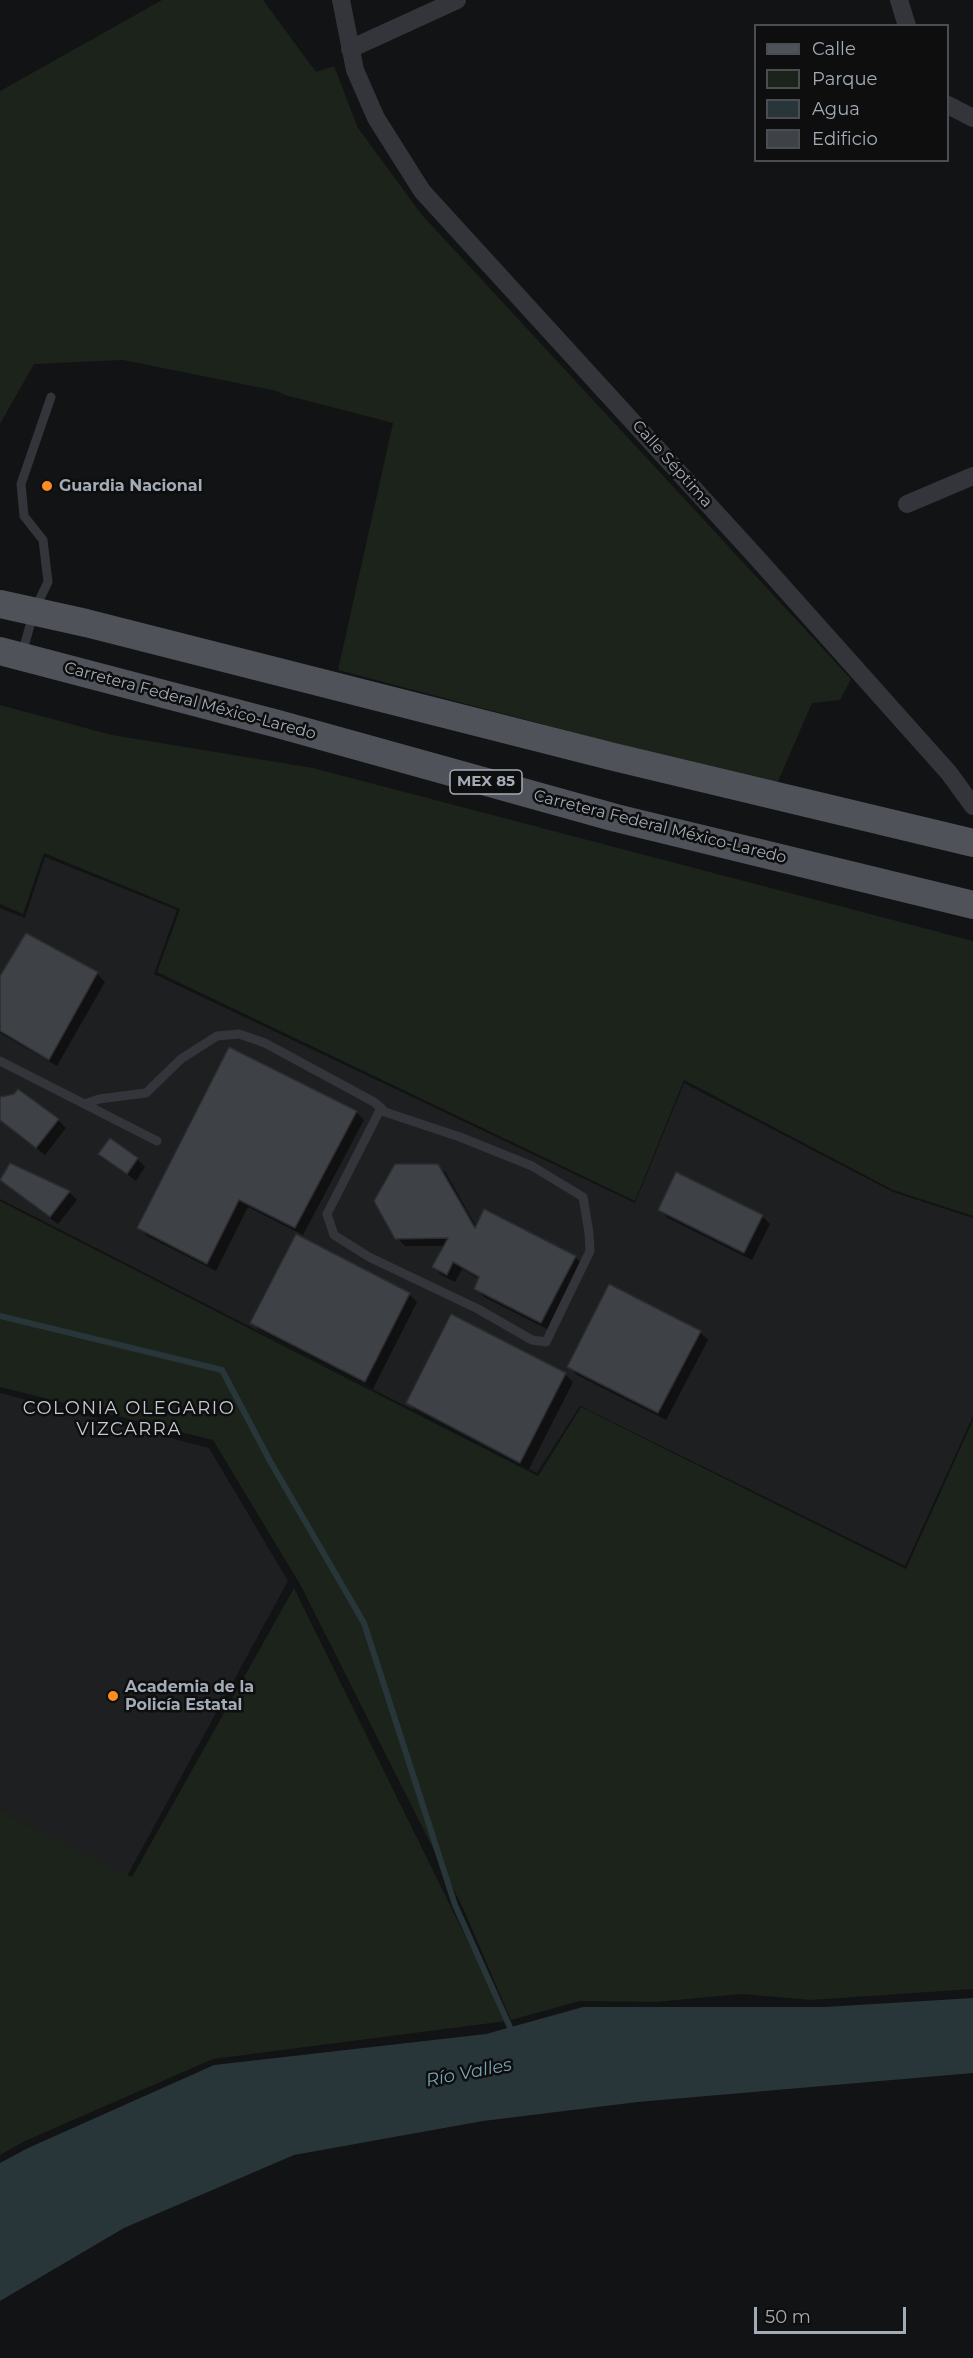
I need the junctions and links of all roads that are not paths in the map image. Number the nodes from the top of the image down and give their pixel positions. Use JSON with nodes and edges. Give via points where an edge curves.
{"nodes":[{"id":1,"x":341,"y":0,"type":"edge"},
{"id":2,"x":457,"y":0,"type":"edge"},
{"id":3,"x":899,"y":0,"type":"edge"},
{"id":4,"x":905,"y":24,"type":"edge"},
{"id":5,"x":350,"y":49,"type":"junction"},
{"id":6,"x":949,"y":106,"type":"edge"},
{"id":7,"x":973,"y":118,"type":"edge"},
{"id":8,"x":51,"y":397,"type":"dead end"},
{"id":9,"x":973,"y":476,"type":"edge"},
{"id":10,"x":907,"y":504,"type":"dead end"},
{"id":11,"x":0,"y":604,"type":"edge"},
{"id":12,"x":34,"y":611,"type":"junction"},
{"id":13,"x":11,"y":654,"type":"edge"},
{"id":14,"x":973,"y":806,"type":"edge"},
{"id":15,"x":973,"y":843,"type":"edge"},
{"id":16,"x":973,"y":905,"type":"edge"},
{"id":17,"x":0,"y":1061,"type":"edge"},
{"id":18,"x":85,"y":1104,"type":"junction"},
{"id":19,"x":381,"y":1108,"type":"junction"},
{"id":20,"x":157,"y":1141,"type":"dead end"}],
"edges":[{"from":1,"to":5,"type":"street","name":"Calle Séptima"},
{"from":2,"to":5,"type":"street"},
{"from":3,"to":4,"type":"street"},
{"from":5,"to":14,"type":"street","name":"Calle Séptima","via":[[376,118],[422,191],[758,559],[949,773]]},
{"from":6,"to":7,"type":"street"},
{"from":8,"to":12,"type":"lane","via":[[21,484],[24,516],[43,540],[46,561],[48,582]]},
{"from":9,"to":10,"type":"street"},
{"from":11,"to":12,"type":"main road"},
{"from":12,"to":13,"type":"lane"},
{"from":12,"to":15,"type":"main road"},
{"from":13,"to":16,"type":"main road","name":"Carretera Federal México-Laredo","number":"MEX 85","via":[[616,818]]},
{"from":17,"to":18,"type":"lane"},
{"from":18,"to":19,"type":"lane","via":[[146,1093],[181,1059],[217,1036],[239,1034],[265,1043]]},
{"from":18,"to":20,"type":"lane"},
{"from":19,"to":19,"type":"lane","via":[[532,1166],[583,1197],[590,1251],[546,1342],[532,1340],[478,1309],[369,1257],[334,1235],[327,1214]]}]}
